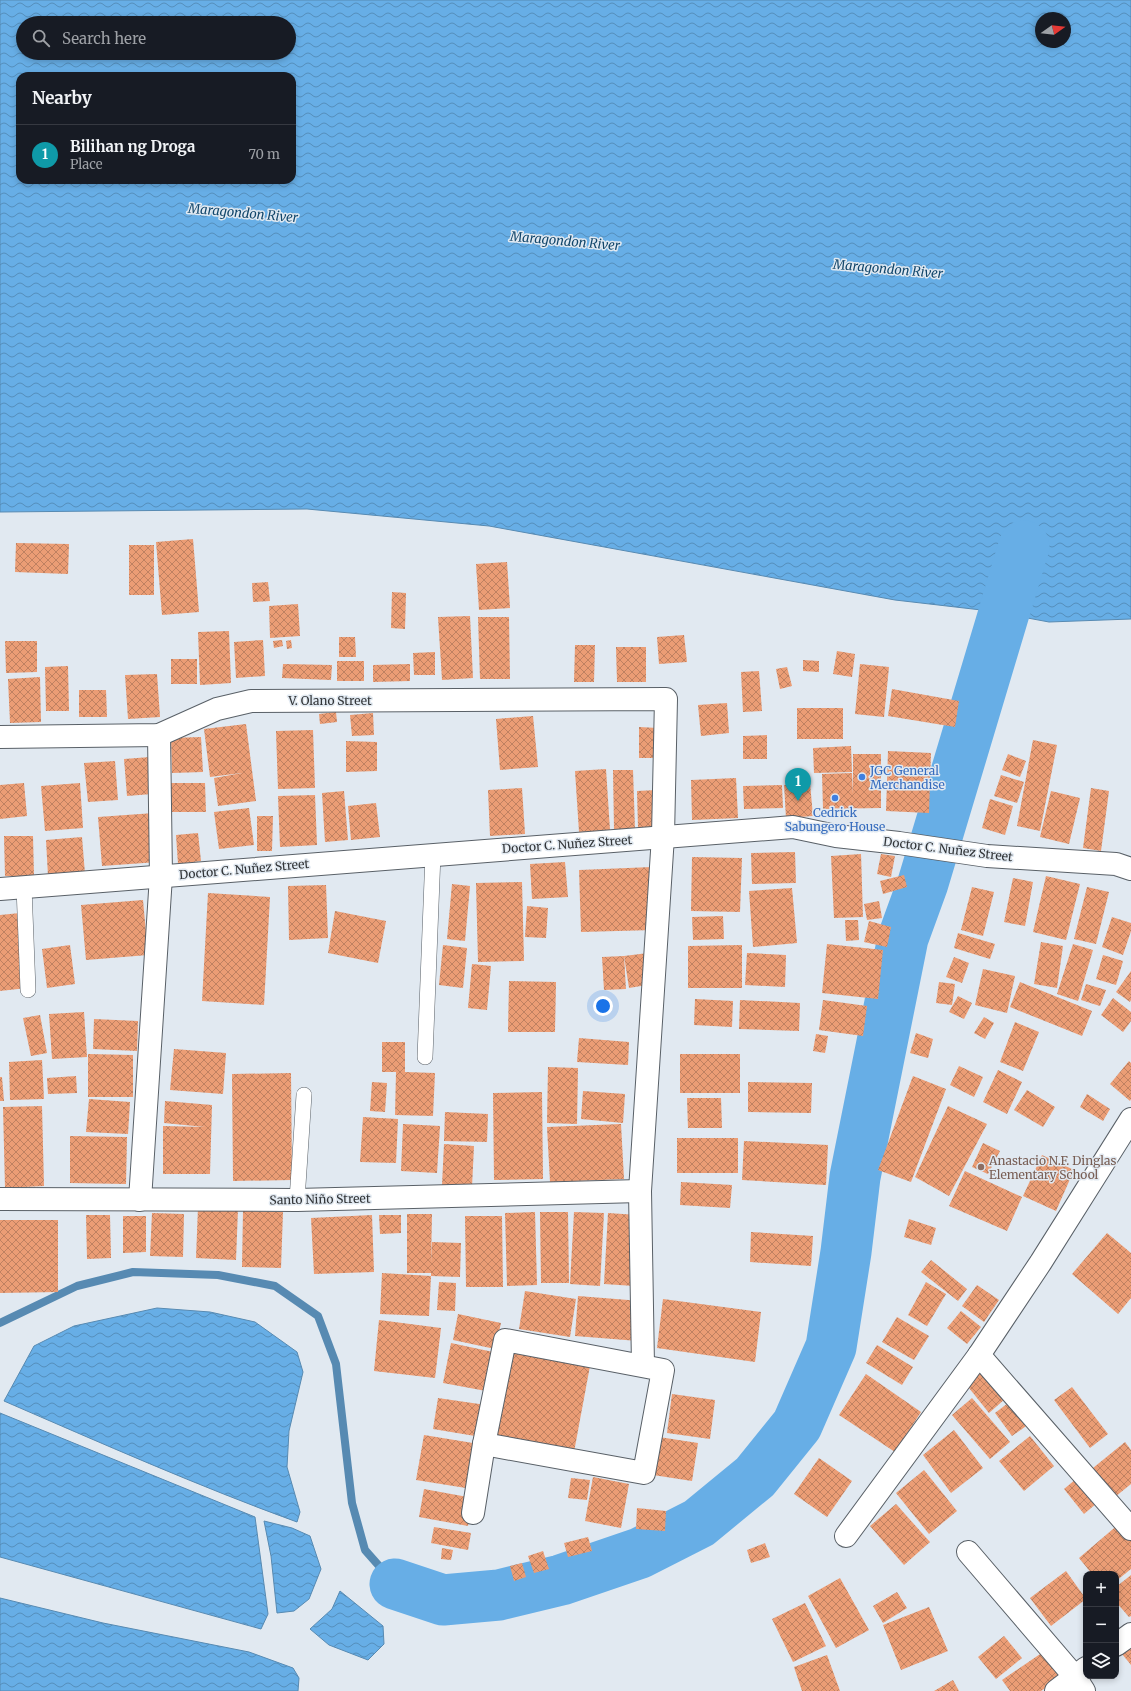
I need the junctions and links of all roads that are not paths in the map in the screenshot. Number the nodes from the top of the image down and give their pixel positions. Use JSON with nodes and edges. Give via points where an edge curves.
{"nodes":[{"id":1,"x":158,"y":735,"type":"junction"},
{"id":2,"x":0,"y":737,"type":"edge"},
{"id":3,"x":663,"y":836,"type":"junction"},
{"id":4,"x":433,"y":854,"type":"junction"},
{"id":5,"x":1131,"y":869,"type":"edge"},
{"id":6,"x":161,"y":876,"type":"junction"},
{"id":7,"x":24,"y":887,"type":"junction"},
{"id":8,"x":0,"y":889,"type":"edge"},
{"id":9,"x":28,"y":990,"type":"dead end"},
{"id":10,"x":425,"y":1057,"type":"dead end"},
{"id":11,"x":304,"y":1095,"type":"dead end"},
{"id":12,"x":1131,"y":1119,"type":"edge"},
{"id":13,"x":640,"y":1191,"type":"junction"},
{"id":14,"x":0,"y":1199,"type":"edge"},
{"id":15,"x":140,"y":1200,"type":"junction"},
{"id":16,"x":297,"y":1200,"type":"junction"},
{"id":17,"x":979,"y":1355,"type":"junction"},
{"id":18,"x":643,"y":1365,"type":"junction"},
{"id":19,"x":484,"y":1444,"type":"junction"},
{"id":20,"x":472,"y":1513,"type":"dead end"},
{"id":21,"x":1131,"y":1529,"type":"edge"},
{"id":22,"x":846,"y":1536,"type":"dead end"},
{"id":23,"x":968,"y":1552,"type":"dead end"},
{"id":24,"x":1131,"y":1634,"type":"edge"},
{"id":25,"x":1119,"y":1643,"type":"edge"},
{"id":26,"x":1082,"y":1679,"type":"edge"},
{"id":27,"x":1056,"y":1691,"type":"edge"}],
"edges":[{"from":1,"to":2,"type":"street","name":"V. Olano Street"},
{"from":1,"to":3,"type":"street","name":"V. Olano Street","via":[[217,709],[252,701],[666,699]]},
{"from":1,"to":6,"type":"street"},
{"from":3,"to":4,"type":"street","name":"Doctor C. Nuñez Street"},
{"from":3,"to":5,"type":"street","name":"Doctor C. Nuñez Street","via":[[793,826],[836,836],[987,856],[1116,864]]},
{"from":3,"to":13,"type":"street"},
{"from":4,"to":6,"type":"street","name":"Doctor C. Nuñez Street"},
{"from":4,"to":10,"type":"lane"},
{"from":6,"to":7,"type":"street","name":"Doctor C. Nuñez Street"},
{"from":6,"to":15,"type":"street"},
{"from":7,"to":8,"type":"street","name":"Doctor C. Nuñez Street"},
{"from":7,"to":9,"type":"lane"},
{"from":11,"to":16,"type":"lane"},
{"from":12,"to":17,"type":"street"},
{"from":13,"to":16,"type":"street","name":"Santo Niño Street"},
{"from":13,"to":18,"type":"street"},
{"from":14,"to":15,"type":"street","name":"Santo Niño Street"},
{"from":15,"to":16,"type":"street","name":"Santo Niño Street"},
{"from":17,"to":21,"type":"street"},
{"from":17,"to":22,"type":"street"},
{"from":18,"to":19,"type":"street","via":[[505,1340]]},
{"from":18,"to":19,"type":"street","via":[[663,1370],[644,1473]]},
{"from":19,"to":20,"type":"street"},
{"from":23,"to":26,"type":"street"},
{"from":24,"to":25,"type":"street"},
{"from":26,"to":27,"type":"street"}]}
